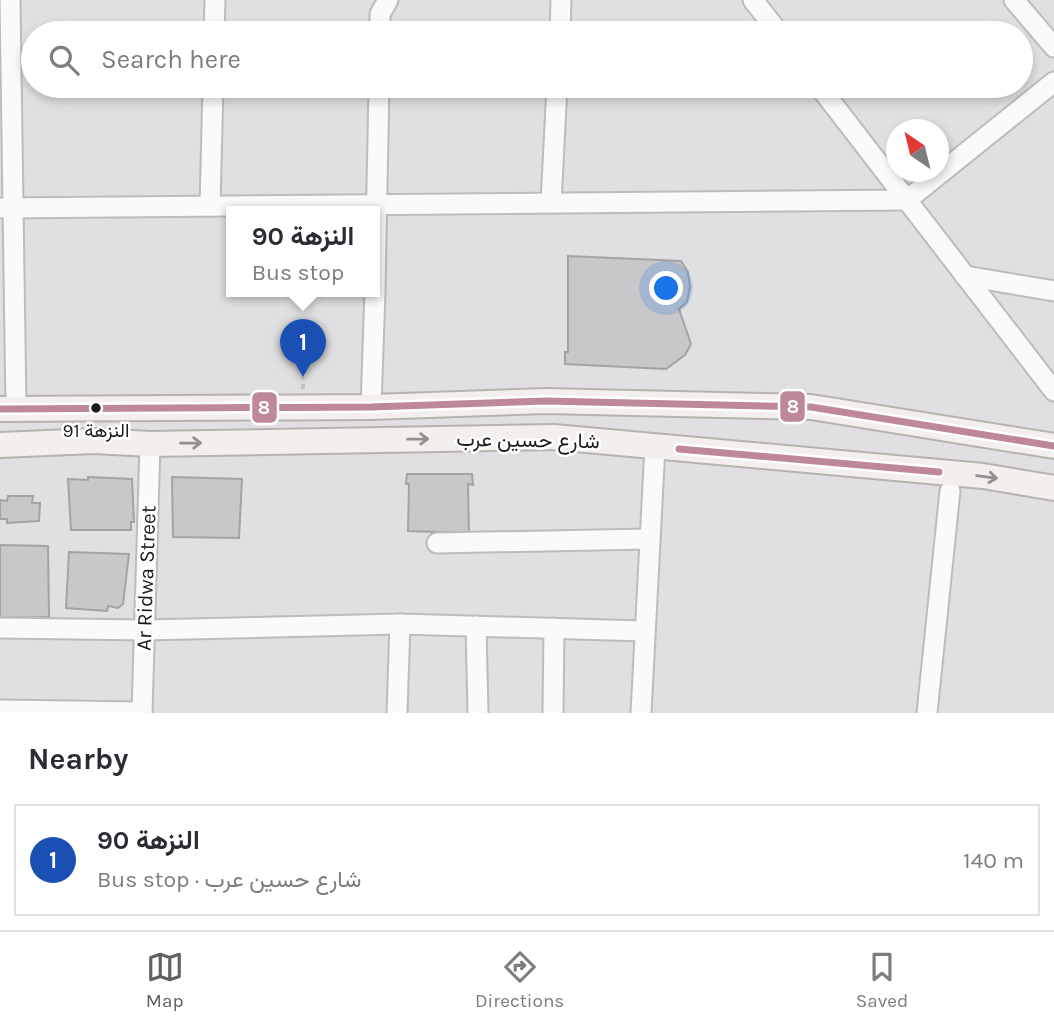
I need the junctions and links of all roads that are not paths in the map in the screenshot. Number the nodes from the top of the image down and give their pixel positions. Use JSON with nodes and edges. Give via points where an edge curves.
{"nodes":[{"id":1,"x":10,"y":0,"type":"edge"},
{"id":2,"x":215,"y":0,"type":"edge"},
{"id":3,"x":561,"y":0,"type":"edge"},
{"id":4,"x":754,"y":0,"type":"edge"},
{"id":5,"x":1014,"y":0,"type":"edge"},
{"id":6,"x":214,"y":21,"type":"edge"},
{"id":7,"x":560,"y":21,"type":"edge"},
{"id":8,"x":770,"y":21,"type":"edge"},
{"id":9,"x":1032,"y":21,"type":"edge"},
{"id":10,"x":1033,"y":22,"type":"edge"},
{"id":11,"x":1054,"y":47,"type":"edge"},
{"id":12,"x":1054,"y":82,"type":"edge"},
{"id":13,"x":213,"y":98,"type":"edge"},
{"id":14,"x":379,"y":98,"type":"edge"},
{"id":15,"x":556,"y":98,"type":"edge"},
{"id":16,"x":829,"y":98,"type":"edge"},
{"id":17,"x":907,"y":200,"type":"junction"},
{"id":18,"x":551,"y":203,"type":"junction"},
{"id":19,"x":378,"y":204,"type":"junction"},
{"id":20,"x":210,"y":206,"type":"junction"},
{"id":21,"x":7,"y":207,"type":"edge"},
{"id":22,"x":965,"y":276,"type":"junction"},
{"id":23,"x":1054,"y":291,"type":"edge"},
{"id":24,"x":375,"y":297,"type":"edge"},
{"id":25,"x":1054,"y":391,"type":"edge"},
{"id":26,"x":371,"y":407,"type":"junction"},
{"id":27,"x":8,"y":409,"type":"edge"},
{"id":28,"x":150,"y":444,"type":"junction"},
{"id":29,"x":0,"y":445,"type":"edge"},
{"id":30,"x":655,"y":446,"type":"junction"},
{"id":31,"x":1054,"y":446,"type":"edge"},
{"id":32,"x":1054,"y":488,"type":"edge"},
{"id":33,"x":950,"y":491,"type":"dead end"},
{"id":34,"x":649,"y":539,"type":"junction"},
{"id":35,"x":437,"y":543,"type":"dead end"},
{"id":36,"x":400,"y":624,"type":"junction"},
{"id":37,"x":477,"y":626,"type":"junction"},
{"id":38,"x":0,"y":628,"type":"edge"},
{"id":39,"x":554,"y":628,"type":"junction"},
{"id":40,"x":145,"y":630,"type":"junction"},
{"id":41,"x":643,"y":631,"type":"junction"},
{"id":42,"x":0,"y":710,"type":"edge"},
{"id":43,"x":142,"y":713,"type":"edge"},
{"id":44,"x":397,"y":713,"type":"edge"},
{"id":45,"x":478,"y":713,"type":"edge"},
{"id":46,"x":553,"y":713,"type":"edge"},
{"id":47,"x":641,"y":713,"type":"edge"},
{"id":48,"x":927,"y":713,"type":"edge"}],
"edges":[{"from":1,"to":21,"type":"street"},
{"from":2,"to":6,"type":"street"},
{"from":3,"to":7,"type":"street"},
{"from":4,"to":8,"type":"street"},
{"from":5,"to":9,"type":"street"},
{"from":10,"to":11,"type":"street"},
{"from":12,"to":17,"type":"street"},
{"from":13,"to":20,"type":"street"},
{"from":14,"to":19,"type":"street"},
{"from":15,"to":18,"type":"street"},
{"from":16,"to":17,"type":"street"},
{"from":17,"to":18,"type":"street"},
{"from":17,"to":22,"type":"street"},
{"from":18,"to":19,"type":"street"},
{"from":19,"to":20,"type":"street"},
{"from":20,"to":21,"type":"street"},
{"from":21,"to":27,"type":"street"},
{"from":22,"to":23,"type":"street"},
{"from":22,"to":25,"type":"street"},
{"from":24,"to":26,"type":"street"},
{"from":26,"to":27,"type":"main road","name":"شارع حسين عرب"},
{"from":26,"to":31,"type":"main road","name":"شارع حسين عرب","via":[[546,401],[811,407]]},
{"from":28,"to":29,"type":"main road","name":"شارع حسين عرب"},
{"from":28,"to":30,"type":"main road","name":"شارع حسين عرب","one_way":true,"via":[[554,437]]},
{"from":28,"to":40,"type":"street","name":"Ar Ridwa Street"},
{"from":30,"to":32,"type":"main road","name":"شارع حسين عرب","one_way":true,"via":[[983,476]]},
{"from":30,"to":34,"type":"street"},
{"from":33,"to":48,"type":"street"},
{"from":34,"to":35,"type":"street"},
{"from":34,"to":41,"type":"street"},
{"from":36,"to":37,"type":"street"},
{"from":36,"to":40,"type":"street"},
{"from":36,"to":44,"type":"street"},
{"from":37,"to":39,"type":"street"},
{"from":37,"to":45,"type":"street"},
{"from":38,"to":40,"type":"street"},
{"from":39,"to":41,"type":"street"},
{"from":39,"to":46,"type":"street"},
{"from":40,"to":43,"type":"street","name":"Ar Ridwa Street"},
{"from":41,"to":47,"type":"street"},
{"from":42,"to":43,"type":"street"}]}
